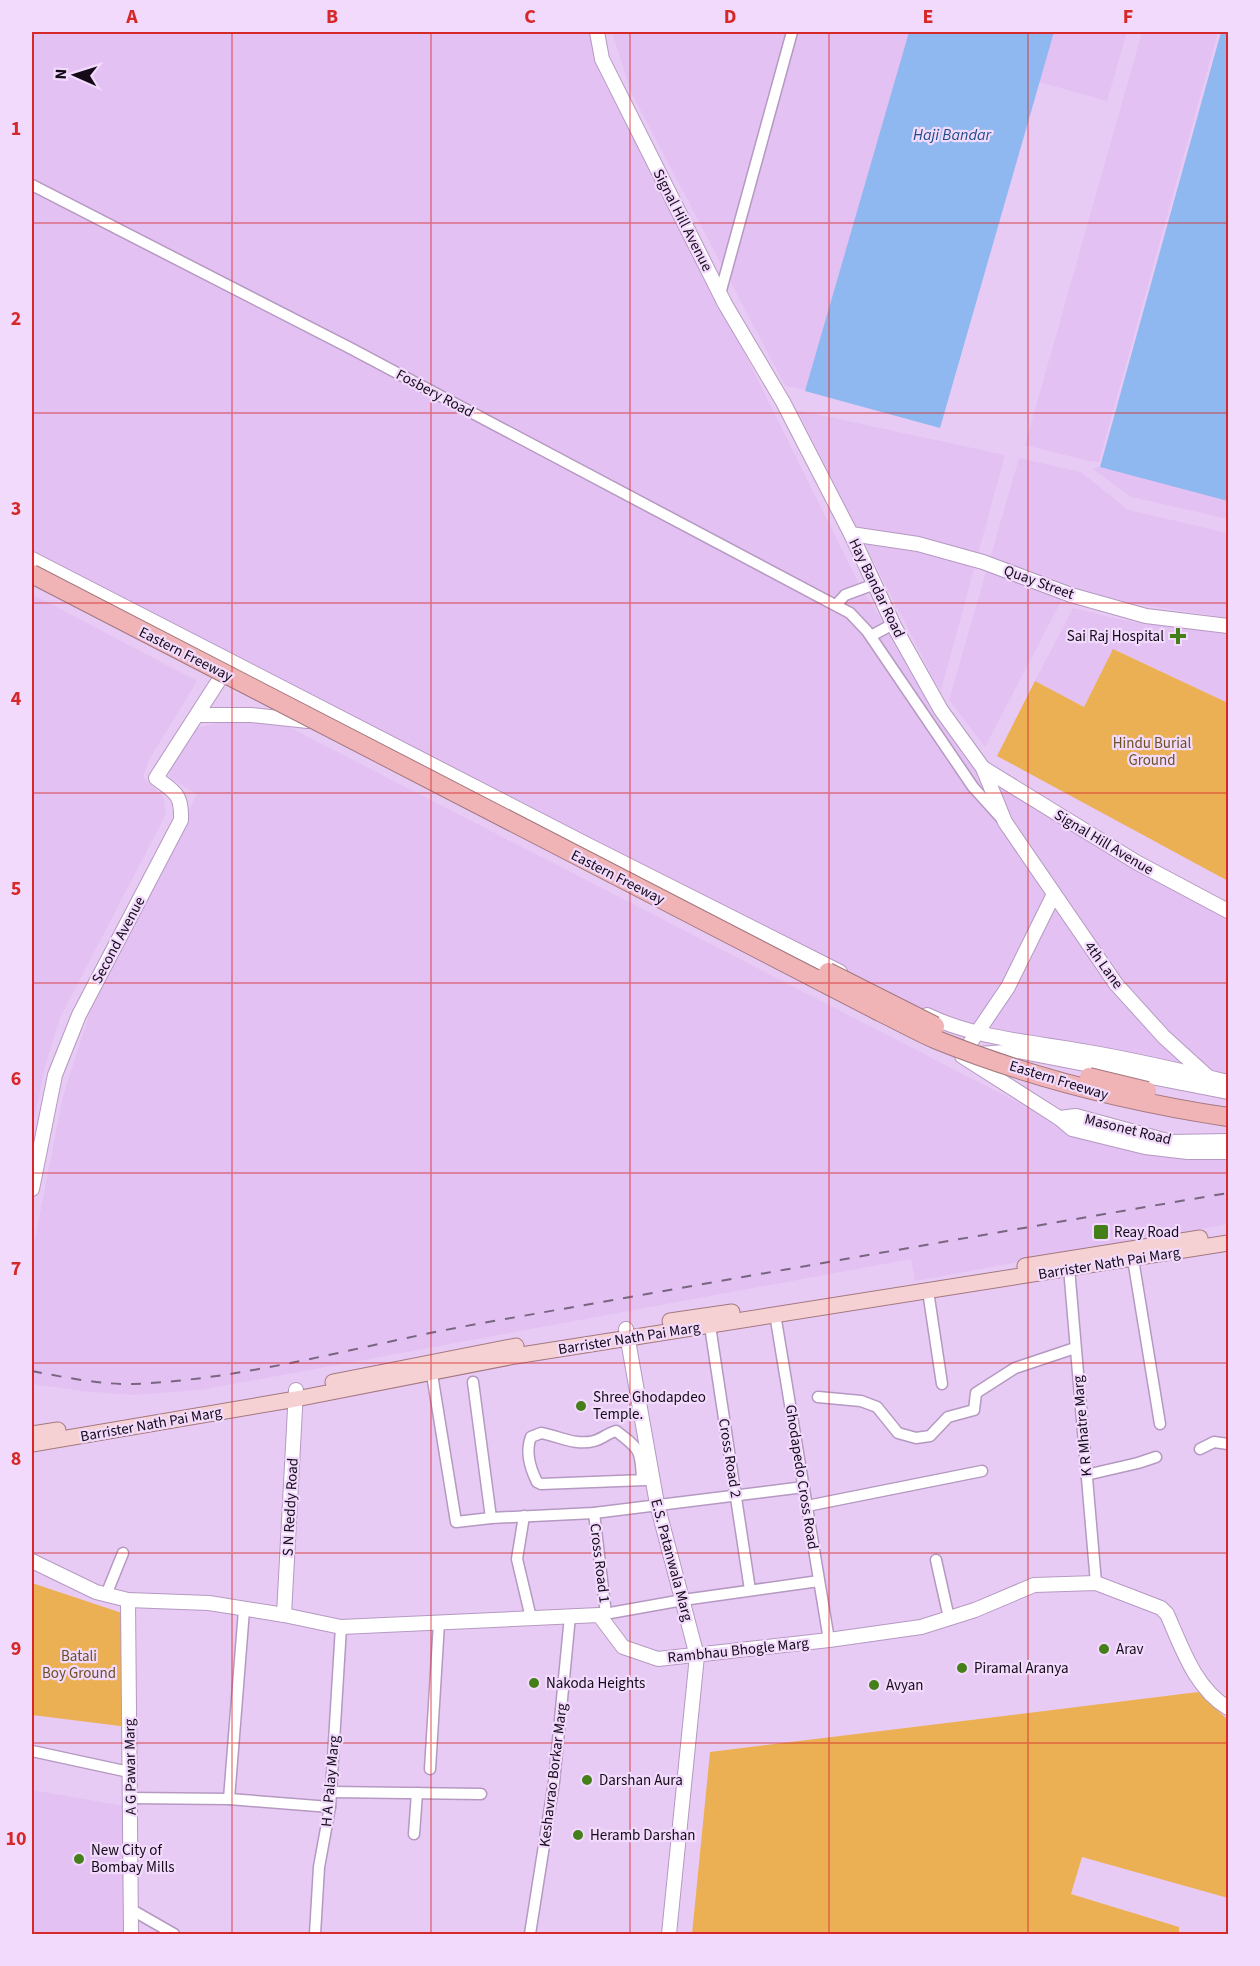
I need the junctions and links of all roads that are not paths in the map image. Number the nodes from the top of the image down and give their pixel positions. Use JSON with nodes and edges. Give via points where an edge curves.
{"nodes":[{"id":1,"x":597,"y":32,"type":"edge"},
{"id":2,"x":792,"y":32,"type":"edge"},
{"id":3,"x":32,"y":185,"type":"edge"},
{"id":4,"x":720,"y":294,"type":"junction"},
{"id":5,"x":783,"y":402,"type":"joint"},
{"id":6,"x":851,"y":534,"type":"junction"},
{"id":7,"x":32,"y":561,"type":"edge"},
{"id":8,"x":32,"y":574,"type":"edge"},
{"id":9,"x":32,"y":579,"type":"edge"},
{"id":10,"x":875,"y":585,"type":"junction"},
{"id":11,"x":836,"y":605,"type":"junction"},
{"id":12,"x":893,"y":624,"type":"junction"},
{"id":13,"x":1228,"y":626,"type":"edge"},
{"id":14,"x":871,"y":636,"type":"junction"},
{"id":15,"x":220,"y":677,"type":"junction"},
{"id":16,"x":318,"y":705,"type":"junction"},
{"id":17,"x":198,"y":715,"type":"junction"},
{"id":18,"x":308,"y":721,"type":"junction"},
{"id":19,"x":983,"y":768,"type":"junction"},
{"id":20,"x":1005,"y":822,"type":"junction"},
{"id":21,"x":1054,"y":894,"type":"junction"},
{"id":22,"x":1228,"y":910,"type":"edge"},
{"id":23,"x":977,"y":1032,"type":"junction"},
{"id":24,"x":962,"y":1055,"type":"junction"},
{"id":25,"x":1228,"y":1082,"type":"edge"},
{"id":26,"x":1217,"y":1086,"type":"edge"},
{"id":27,"x":1228,"y":1105,"type":"edge"},
{"id":28,"x":1228,"y":1117,"type":"edge"},
{"id":29,"x":1059,"y":1118,"type":"junction"},
{"id":30,"x":1228,"y":1141,"type":"edge"},
{"id":31,"x":1228,"y":1152,"type":"edge"},
{"id":32,"x":32,"y":1189,"type":"edge"},
{"id":33,"x":1228,"y":1233,"type":"edge"},
{"id":34,"x":1228,"y":1243,"type":"edge"},
{"id":35,"x":1132,"y":1259,"type":"junction"},
{"id":36,"x":1069,"y":1268,"type":"junction"},
{"id":37,"x":928,"y":1291,"type":"junction"},
{"id":38,"x":751,"y":1313,"type":"junction"},
{"id":39,"x":775,"y":1314,"type":"junction"},
{"id":40,"x":710,"y":1326,"type":"junction"},
{"id":41,"x":627,"y":1334,"type":"junction"},
{"id":42,"x":1075,"y":1348,"type":"junction"},
{"id":43,"x":431,"y":1367,"type":"junction"},
{"id":44,"x":473,"y":1382,"type":"dead end"},
{"id":45,"x":942,"y":1384,"type":"dead end"},
{"id":46,"x":296,"y":1394,"type":"junction"},
{"id":47,"x":818,"y":1397,"type":"dead end"},
{"id":48,"x":1160,"y":1424,"type":"dead end"},
{"id":49,"x":32,"y":1434,"type":"edge"},
{"id":50,"x":32,"y":1444,"type":"edge"},
{"id":51,"x":1228,"y":1444,"type":"edge"},
{"id":52,"x":1200,"y":1449,"type":"dead end"},
{"id":53,"x":1156,"y":1457,"type":"dead end"},
{"id":54,"x":982,"y":1471,"type":"dead end"},
{"id":55,"x":1086,"y":1475,"type":"junction"},
{"id":56,"x":647,"y":1480,"type":"junction"},
{"id":57,"x":804,"y":1487,"type":"junction"},
{"id":58,"x":735,"y":1495,"type":"junction"},
{"id":59,"x":657,"y":1504,"type":"junction"},
{"id":60,"x":807,"y":1506,"type":"junction"},
{"id":61,"x":594,"y":1513,"type":"junction"},
{"id":62,"x":524,"y":1516,"type":"junction"},
{"id":63,"x":491,"y":1518,"type":"junction"},
{"id":64,"x":123,"y":1552,"type":"dead end"},
{"id":65,"x":936,"y":1560,"type":"dead end"},
{"id":66,"x":32,"y":1562,"type":"edge"},
{"id":67,"x":819,"y":1581,"type":"junction"},
{"id":68,"x":1096,"y":1583,"type":"junction"},
{"id":69,"x":750,"y":1590,"type":"junction"},
{"id":70,"x":106,"y":1595,"type":"junction"},
{"id":71,"x":128,"y":1600,"type":"junction"},
{"id":72,"x":683,"y":1600,"type":"junction"},
{"id":73,"x":244,"y":1610,"type":"junction"},
{"id":74,"x":603,"y":1614,"type":"junction"},
{"id":75,"x":284,"y":1616,"type":"junction"},
{"id":76,"x":570,"y":1616,"type":"junction"},
{"id":77,"x":531,"y":1618,"type":"junction"},
{"id":78,"x":949,"y":1618,"type":"junction"},
{"id":79,"x":439,"y":1623,"type":"junction"},
{"id":80,"x":341,"y":1628,"type":"junction"},
{"id":81,"x":830,"y":1640,"type":"junction"},
{"id":82,"x":697,"y":1656,"type":"junction"},
{"id":83,"x":1228,"y":1708,"type":"edge"},
{"id":84,"x":32,"y":1751,"type":"edge"},
{"id":85,"x":430,"y":1769,"type":"dead end"},
{"id":86,"x":129,"y":1772,"type":"junction"},
{"id":87,"x":331,"y":1792,"type":"junction"},
{"id":88,"x":417,"y":1793,"type":"junction"},
{"id":89,"x":481,"y":1794,"type":"dead end"},
{"id":90,"x":129,"y":1798,"type":"junction"},
{"id":91,"x":229,"y":1799,"type":"junction"},
{"id":92,"x":330,"y":1807,"type":"junction"},
{"id":93,"x":414,"y":1834,"type":"dead end"},
{"id":94,"x":132,"y":1910,"type":"junction"},
{"id":95,"x":131,"y":1935,"type":"edge"},
{"id":96,"x":174,"y":1935,"type":"edge"},
{"id":97,"x":315,"y":1935,"type":"edge"},
{"id":98,"x":530,"y":1935,"type":"edge"},
{"id":99,"x":669,"y":1935,"type":"edge"}],
"edges":[{"from":1,"to":4,"type":"street","name":"Signal Hill Avenue","via":[[602,60]]},
{"from":2,"to":4,"type":"street"},
{"from":3,"to":11,"type":"street","name":"Fosbery Road"},
{"from":4,"to":5,"type":"street","name":"Signal Hill Avenue"},
{"from":5,"to":6,"type":"street","name":"Hay Bandar Road"},
{"from":6,"to":10,"type":"street","name":"Hay Bandar Road"},
{"from":6,"to":13,"type":"street","name":"Quay Street","via":[[918,544],[983,562],[1071,595],[1146,616]]},
{"from":7,"to":16,"type":"street"},
{"from":7,"to":27,"type":"highway","name":"Eastern Freeway","bridge":true,"via":[[581,847],[940,1028],[1052,1067],[1162,1095]]},
{"from":8,"to":28,"type":"highway","name":"Eastern Freeway","bridge":true,"via":[[936,1039],[1117,1097]]},
{"from":9,"to":15,"type":"street"},
{"from":10,"to":11,"type":"street","via":[[845,595]]},
{"from":10,"to":12,"type":"street","name":"Hay Bandar Road"},
{"from":11,"to":14,"type":"street","name":"4th Lane","via":[[850,613]]},
{"from":12,"to":14,"type":"street"},
{"from":12,"to":19,"type":"street","name":"Hay Bandar Road","via":[[941,710]]},
{"from":14,"to":20,"type":"street","name":"4th Lane","via":[[973,787]]},
{"from":15,"to":17,"type":"street","name":"Second Avenue"},
{"from":15,"to":18,"type":"street"},
{"from":16,"to":18,"type":"street"},
{"from":16,"to":23,"type":"street","via":[[795,950],[944,1023]]},
{"from":17,"to":18,"type":"street"},
{"from":17,"to":32,"type":"street","name":"Second Avenue","via":[[156,778],[175,792],[182,804],[181,820],[79,1015],[55,1075]]},
{"from":18,"to":24,"type":"street","via":[[809,982]]},
{"from":19,"to":20,"type":"street","name":"4th Lane"},
{"from":19,"to":22,"type":"street","name":"Signal Hill Avenue","via":[[1136,862]]},
{"from":20,"to":21,"type":"street","name":"4th Lane"},
{"from":21,"to":23,"type":"street","via":[[1008,987]]},
{"from":21,"to":26,"type":"street","name":"4th Lane","via":[[1116,984],[1164,1037]]},
{"from":23,"to":24,"type":"street"},
{"from":23,"to":26,"type":"street","via":[[1107,1055]]},
{"from":24,"to":26,"type":"street","via":[[1018,1051]]},
{"from":24,"to":29,"type":"street"},
{"from":25,"to":26,"type":"street","name":"4th Lane"},
{"from":29,"to":30,"type":"street","name":"Masonet Road","via":[[1076,1116],[1171,1142]]},
{"from":29,"to":31,"type":"street","name":"Masonet Road","via":[[1072,1129],[1145,1147]]},
{"from":33,"to":38,"type":"main road","name":"Barrister Nath Pai Marg"},
{"from":34,"to":35,"type":"main road","name":"Barrister Nath Pai Marg"},
{"from":35,"to":36,"type":"main road","name":"Barrister Nath Pai Marg"},
{"from":35,"to":48,"type":"street"},
{"from":36,"to":37,"type":"main road","name":"Barrister Nath Pai Marg"},
{"from":36,"to":42,"type":"street","name":"K R Mhatre Marg"},
{"from":37,"to":39,"type":"main road","name":"Barrister Nath Pai Marg"},
{"from":37,"to":45,"type":"street"},
{"from":38,"to":39,"type":"main road","name":"Barrister Nath Pai Marg"},
{"from":38,"to":40,"type":"main road","name":"Barrister Nath Pai Marg"},
{"from":38,"to":41,"type":"main road","name":"Barrister Nath Pai Marg"},
{"from":39,"to":57,"type":"street","name":"Ghodapedo Cross Road"},
{"from":40,"to":41,"type":"main road","name":"Barrister Nath Pai Marg"},
{"from":40,"to":58,"type":"street","name":"Cross Road 2"},
{"from":41,"to":43,"type":"main road","name":"Barrister Nath Pai Marg","via":[[515,1356]]},
{"from":41,"to":56,"type":"street","name":"E.S. Patanwala Marg"},
{"from":42,"to":47,"type":"street","via":[[1015,1368],[976,1393],[974,1410],[948,1417],[930,1436],[916,1438],[898,1433],[878,1407],[861,1401]]},
{"from":42,"to":55,"type":"street","name":"K R Mhatre Marg"},
{"from":43,"to":46,"type":"main road","name":"Barrister Nath Pai Marg"},
{"from":43,"to":63,"type":"street","via":[[456,1522]]},
{"from":44,"to":63,"type":"street"},
{"from":46,"to":49,"type":"main road","name":"Barrister Nath Pai Marg"},
{"from":46,"to":50,"type":"main road","name":"Barrister Nath Pai Marg"},
{"from":46,"to":75,"type":"street","name":"S N Reddy Road"},
{"from":51,"to":52,"type":"street","via":[[1214,1442]]},
{"from":53,"to":55,"type":"street"},
{"from":54,"to":60,"type":"street"},
{"from":55,"to":68,"type":"street","name":"K R Mhatre Marg"},
{"from":56,"to":56,"type":"street","via":[[542,1484],[530,1467],[527,1446],[531,1437],[541,1433],[587,1442],[616,1431],[636,1446]]},
{"from":56,"to":59,"type":"street","name":"E.S. Patanwala Marg"},
{"from":57,"to":58,"type":"street"},
{"from":57,"to":60,"type":"street","name":"Ghodapedo Cross Road"},
{"from":58,"to":59,"type":"street"},
{"from":58,"to":69,"type":"street","name":"Cross Road 2"},
{"from":59,"to":61,"type":"street"},
{"from":59,"to":72,"type":"street","name":"E.S. Patanwala Marg"},
{"from":60,"to":67,"type":"street","name":"Ghodapedo Cross Road"},
{"from":61,"to":62,"type":"street"},
{"from":61,"to":74,"type":"street","name":"Cross Road 1"},
{"from":62,"to":63,"type":"street"},
{"from":62,"to":77,"type":"street","via":[[517,1559]]},
{"from":64,"to":70,"type":"street"},
{"from":65,"to":78,"type":"street"},
{"from":66,"to":70,"type":"street"},
{"from":67,"to":69,"type":"street"},
{"from":67,"to":81,"type":"street","name":"Ghodapedo Cross Road"},
{"from":68,"to":78,"type":"street","name":"Rambhau Bhogle Marg","via":[[1034,1585]]},
{"from":68,"to":83,"type":"street","name":"Rambhau Bhogle Marg","via":[[1161,1608],[1197,1678]]},
{"from":69,"to":72,"type":"street"},
{"from":70,"to":71,"type":"street"},
{"from":71,"to":73,"type":"street","via":[[208,1603]]},
{"from":71,"to":86,"type":"street","name":"A G Pawar Marg"},
{"from":72,"to":74,"type":"street"},
{"from":72,"to":82,"type":"street","name":"E.S. Patanwala Marg"},
{"from":73,"to":75,"type":"street"},
{"from":73,"to":91,"type":"street"},
{"from":74,"to":76,"type":"street"},
{"from":74,"to":82,"type":"street","name":"Rambhau Bhogle Marg","via":[[623,1647],[658,1659]]},
{"from":75,"to":80,"type":"street"},
{"from":76,"to":77,"type":"street"},
{"from":76,"to":98,"type":"street","name":"Keshavrao Borkar Marg","via":[[554,1782]]},
{"from":77,"to":79,"type":"street"},
{"from":78,"to":81,"type":"street","name":"Rambhau Bhogle Marg","via":[[921,1627]]},
{"from":79,"to":80,"type":"street"},
{"from":79,"to":85,"type":"street"},
{"from":80,"to":87,"type":"street","name":"H A Palay Marg"},
{"from":81,"to":82,"type":"street","name":"Rambhau Bhogle Marg"},
{"from":82,"to":99,"type":"street","name":"E.S. Patanwala Marg"},
{"from":84,"to":86,"type":"street"},
{"from":86,"to":90,"type":"street","name":"A G Pawar Marg"},
{"from":87,"to":88,"type":"street"},
{"from":87,"to":92,"type":"street","name":"H A Palay Marg"},
{"from":88,"to":89,"type":"street"},
{"from":88,"to":93,"type":"street"},
{"from":90,"to":91,"type":"street"},
{"from":90,"to":94,"type":"street","name":"A G Pawar Marg"},
{"from":91,"to":92,"type":"street"},
{"from":92,"to":97,"type":"street","name":"H A Palay Marg","via":[[319,1868]]},
{"from":94,"to":95,"type":"street","name":"A G Pawar Marg"},
{"from":94,"to":96,"type":"street"}]}
